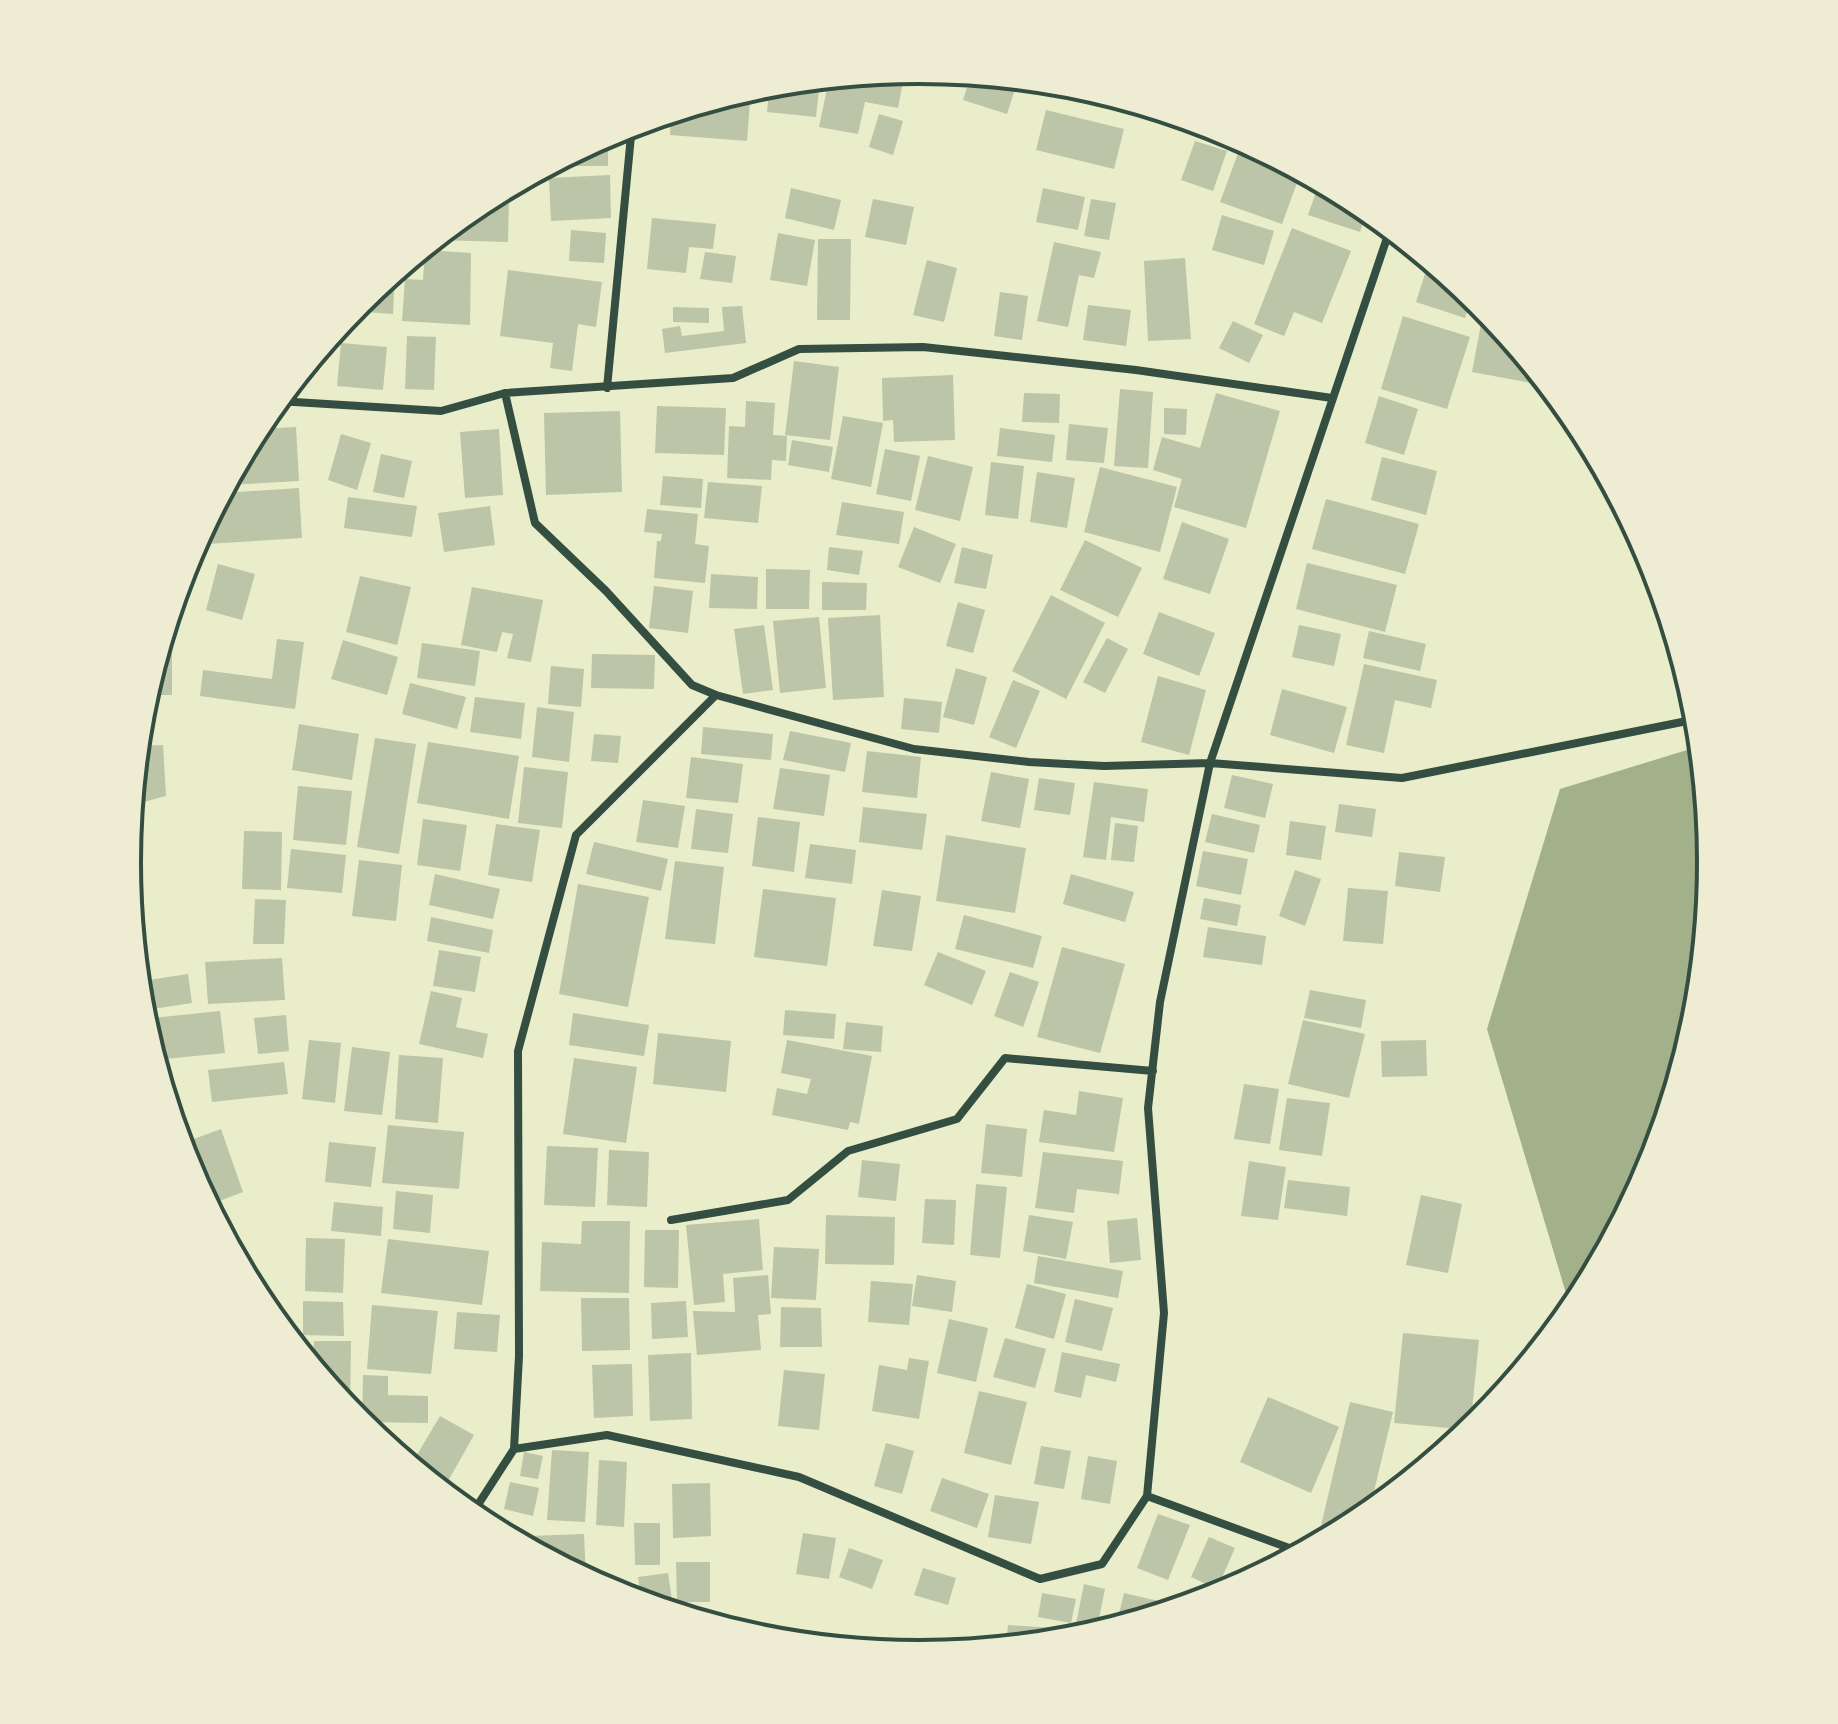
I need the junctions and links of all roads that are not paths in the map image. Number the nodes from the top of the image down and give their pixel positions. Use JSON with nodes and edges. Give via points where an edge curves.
{"nodes":[{"id":1,"x":631,"y":139,"type":"edge"},
{"id":2,"x":1386,"y":240,"type":"edge"},
{"id":3,"x":607,"y":388,"type":"junction"},
{"id":4,"x":505,"y":393,"type":"junction"},
{"id":5,"x":1332,"y":398,"type":"junction"},
{"id":6,"x":292,"y":402,"type":"edge"},
{"id":7,"x":716,"y":695,"type":"junction"},
{"id":8,"x":1684,"y":722,"type":"edge"},
{"id":9,"x":1210,"y":763,"type":"junction"},
{"id":10,"x":1153,"y":1071,"type":"junction"},
{"id":11,"x":671,"y":1220,"type":"dead end"},
{"id":12,"x":514,"y":1449,"type":"junction"},
{"id":13,"x":1147,"y":1496,"type":"junction"},
{"id":14,"x":479,"y":1503,"type":"edge"},
{"id":15,"x":1287,"y":1547,"type":"edge"}],
"edges":[{"from":1,"to":3,"type":"street"},
{"from":2,"to":5,"type":"street"},
{"from":3,"to":4,"type":"street"},
{"from":3,"to":5,"type":"street","via":[[733,378],[799,349],[923,347]]},
{"from":4,"to":6,"type":"street","via":[[441,411]]},
{"from":4,"to":7,"type":"street","via":[[535,523],[692,685]]},
{"from":5,"to":9,"type":"street"},
{"from":7,"to":9,"type":"street","via":[[914,749],[1089,766]]},
{"from":7,"to":12,"type":"street","via":[[576,835],[518,1051],[519,1356]]},
{"from":8,"to":9,"type":"street","via":[[1402,778]]},
{"from":9,"to":10,"type":"street","via":[[1160,1002]]},
{"from":10,"to":11,"type":"street","via":[[1005,1058],[957,1119],[848,1151],[788,1200]]},
{"from":10,"to":13,"type":"street","via":[[1148,1108],[1164,1313]]},
{"from":12,"to":13,"type":"street","via":[[607,1435],[799,1477],[1040,1579],[1102,1564]]},
{"from":12,"to":14,"type":"street"},
{"from":13,"to":15,"type":"street"}]}
